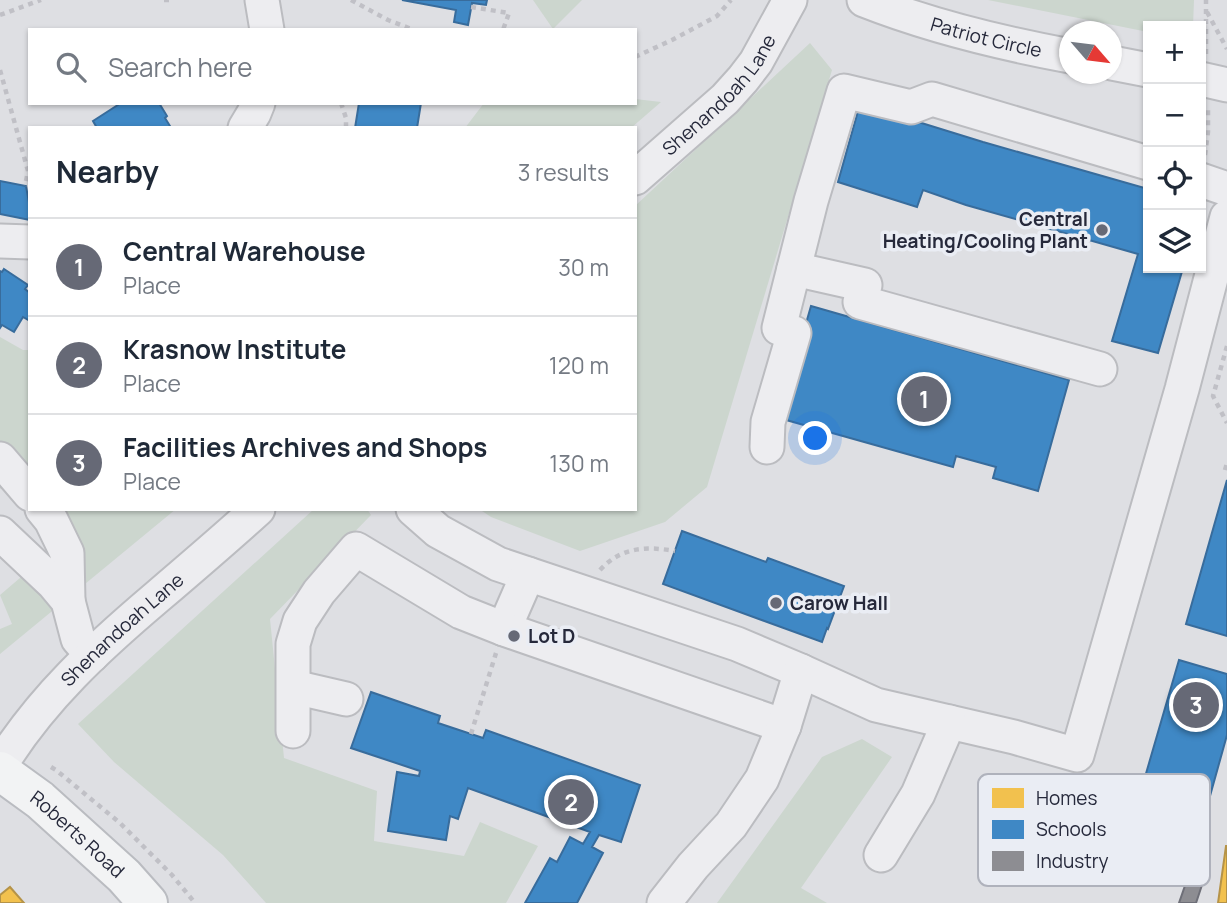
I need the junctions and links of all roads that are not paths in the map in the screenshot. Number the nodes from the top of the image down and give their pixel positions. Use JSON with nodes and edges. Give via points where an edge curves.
{"nodes":[{"id":1,"x":262,"y":0,"type":"edge"},
{"id":2,"x":790,"y":0,"type":"edge"},
{"id":3,"x":864,"y":0,"type":"edge"},
{"id":4,"x":267,"y":28,"type":"edge"},
{"id":5,"x":1059,"y":54,"type":"edge"},
{"id":6,"x":1122,"y":65,"type":"edge"},
{"id":7,"x":1143,"y":69,"type":"edge"},
{"id":8,"x":257,"y":105,"type":"edge"},
{"id":9,"x":246,"y":126,"type":"edge"},
{"id":10,"x":1143,"y":162,"type":"edge"},
{"id":11,"x":637,"y":176,"type":"edge"},
{"id":12,"x":1206,"y":183,"type":"edge"},
{"id":13,"x":1227,"y":189,"type":"edge"},
{"id":14,"x":1227,"y":217,"type":"edge"},
{"id":15,"x":0,"y":241,"type":"edge"},
{"id":16,"x":28,"y":242,"type":"edge"},
{"id":17,"x":794,"y":268,"type":"junction"},
{"id":18,"x":1100,"y":369,"type":"dead end"},
{"id":19,"x":766,"y":447,"type":"dead end"},
{"id":20,"x":0,"y":459,"type":"edge"},
{"id":21,"x":28,"y":492,"type":"edge"},
{"id":22,"x":44,"y":511,"type":"edge"},
{"id":23,"x":256,"y":511,"type":"edge"},
{"id":24,"x":415,"y":511,"type":"edge"},
{"id":25,"x":0,"y":533,"type":"edge"},
{"id":26,"x":528,"y":574,"type":"junction"},
{"id":27,"x":68,"y":601,"type":"junction"},
{"id":28,"x":504,"y":629,"type":"junction"},
{"id":29,"x":92,"y":655,"type":"junction"},
{"id":30,"x":801,"y":671,"type":"junction"},
{"id":31,"x":294,"y":687,"type":"junction"},
{"id":32,"x":346,"y":699,"type":"dead end"},
{"id":33,"x":949,"y":722,"type":"junction"},
{"id":34,"x":783,"y":726,"type":"junction"},
{"id":35,"x":293,"y":730,"type":"dead end"},
{"id":36,"x":0,"y":766,"type":"edge"},
{"id":37,"x":0,"y":771,"type":"edge"},
{"id":38,"x":881,"y":856,"type":"dead end"},
{"id":39,"x":148,"y":903,"type":"edge"},
{"id":40,"x":664,"y":903,"type":"edge"}],
"edges":[{"from":1,"to":4,"type":"street"},
{"from":2,"to":11,"type":"street","name":"Shenandoah Lane","via":[[743,79]]},
{"from":3,"to":5,"type":"street","name":"Patriot Circle","via":[[944,27]]},
{"from":6,"to":7,"type":"street"},
{"from":8,"to":9,"type":"street"},
{"from":10,"to":17,"type":"street","via":[[932,99],[911,107],[844,91]]},
{"from":12,"to":13,"type":"street"},
{"from":14,"to":33,"type":"street","via":[[1077,755]]},
{"from":15,"to":16,"type":"street"},
{"from":17,"to":18,"type":"street","via":[[865,285],[860,302]]},
{"from":17,"to":19,"type":"street","via":[[779,328],[794,333],[768,422]]},
{"from":20,"to":21,"type":"street"},
{"from":22,"to":27,"type":"street","via":[[67,553]]},
{"from":23,"to":29,"type":"street","name":"Shenandoah Lane"},
{"from":24,"to":26,"type":"street","via":[[438,531],[498,564]]},
{"from":25,"to":27,"type":"street"},
{"from":26,"to":28,"type":"street"},
{"from":26,"to":30,"type":"street","via":[[737,644]]},
{"from":27,"to":29,"type":"street","via":[[78,639]]},
{"from":28,"to":31,"type":"street","via":[[461,612],[356,549],[300,621],[293,644]]},
{"from":28,"to":34,"type":"street"},
{"from":29,"to":36,"type":"street","name":"Shenandoah Lane","via":[[45,705]]},
{"from":30,"to":33,"type":"street","via":[[876,705]]},
{"from":30,"to":34,"type":"street"},
{"from":31,"to":32,"type":"street"},
{"from":31,"to":35,"type":"street"},
{"from":33,"to":38,"type":"street","via":[[918,794]]},
{"from":34,"to":40,"type":"street","via":[[762,779],[731,825]]},
{"from":37,"to":39,"type":"main road","name":"Roberts Road","via":[[40,800]]}]}
